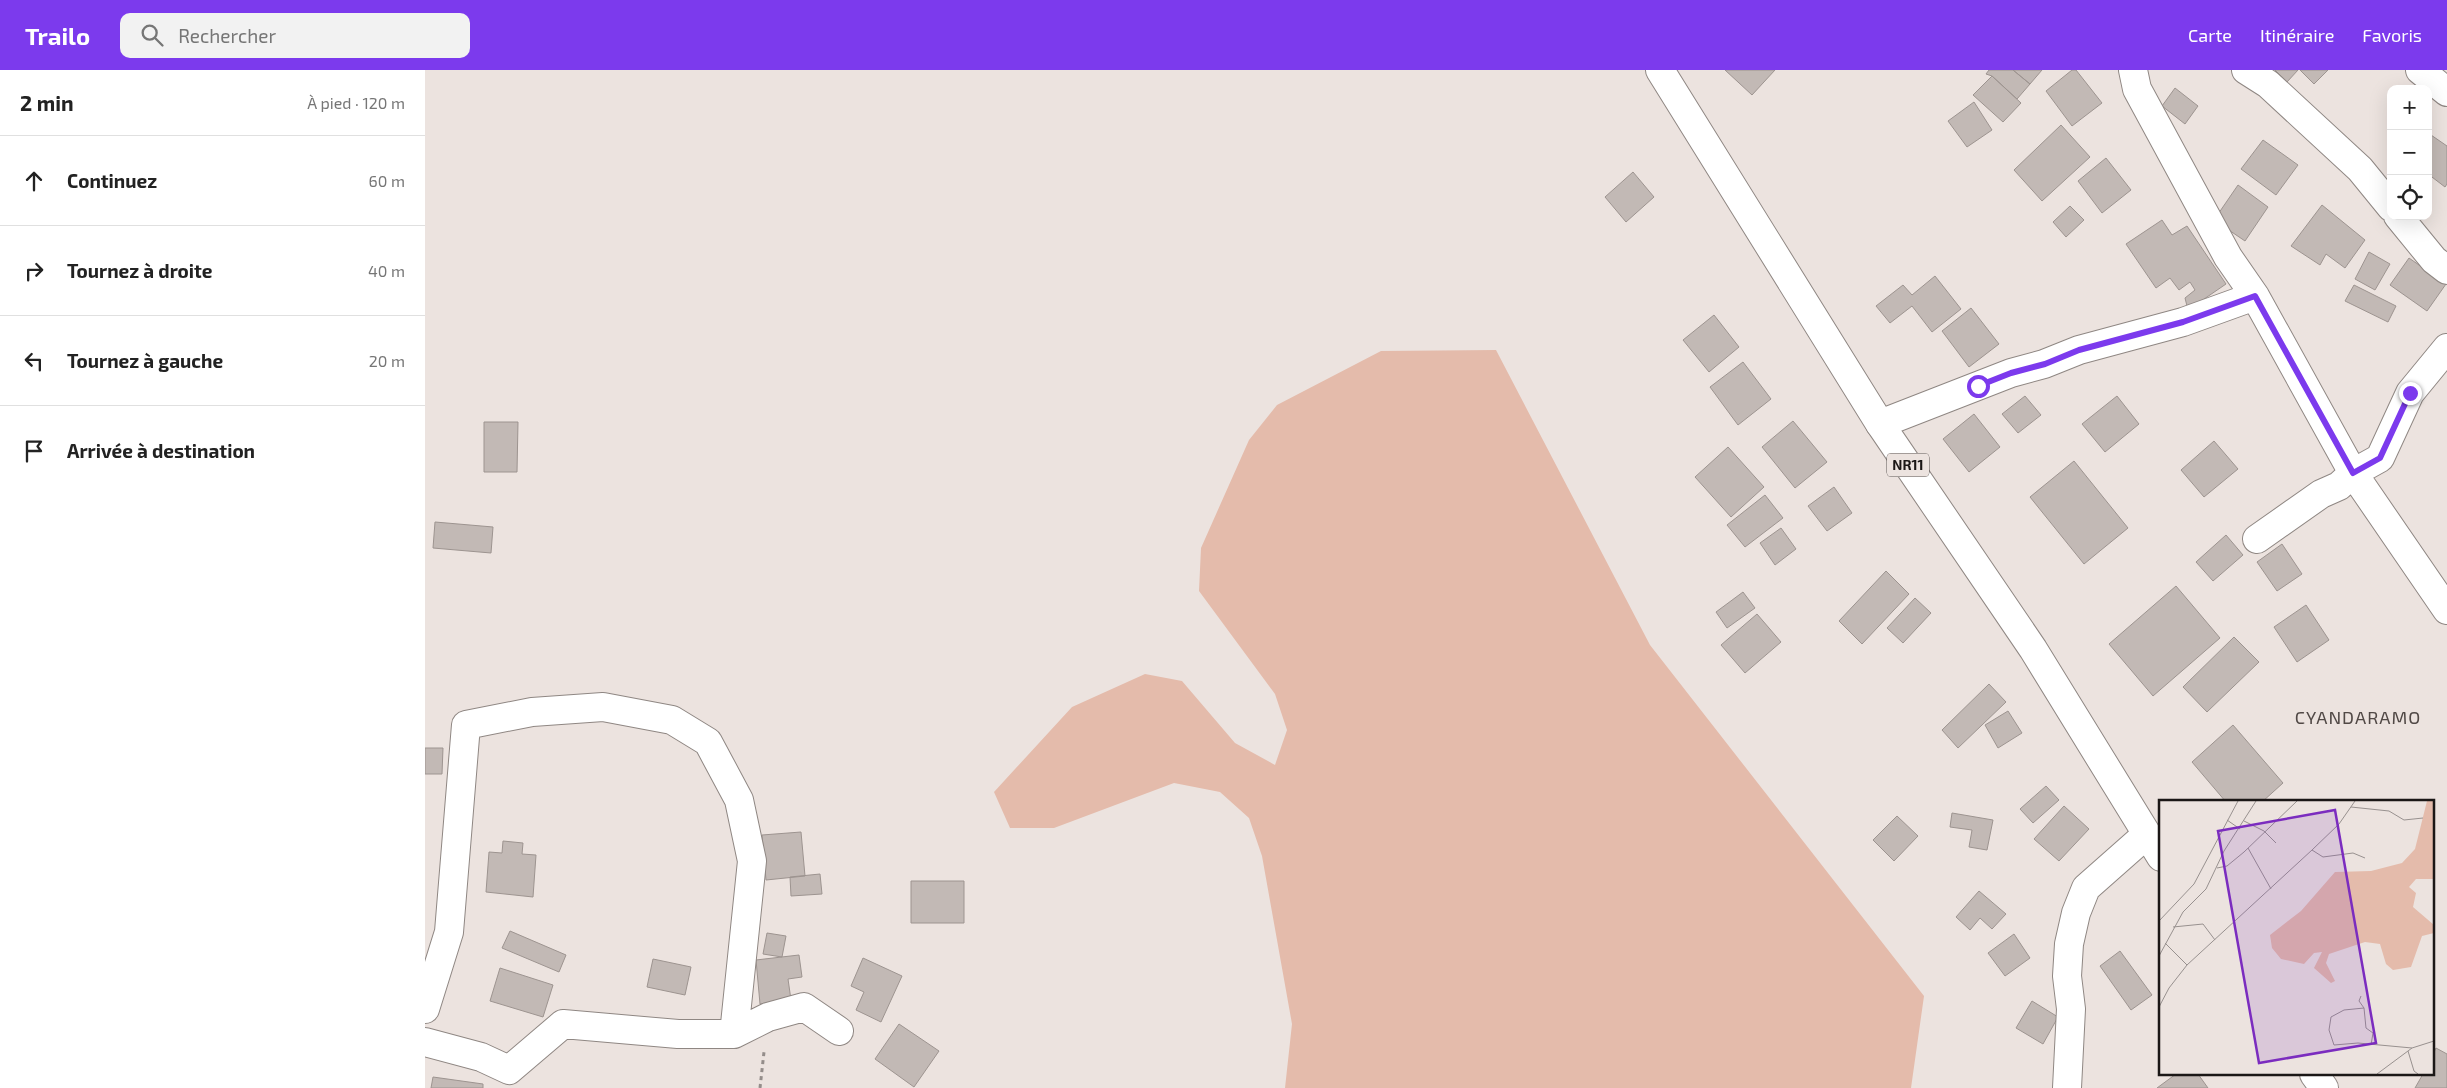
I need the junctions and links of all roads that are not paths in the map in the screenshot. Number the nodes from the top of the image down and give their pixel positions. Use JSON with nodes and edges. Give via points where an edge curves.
{"nodes":[{"id":1,"x":1660,"y":70,"type":"edge"},
{"id":2,"x":2133,"y":70,"type":"edge"},
{"id":3,"x":2245,"y":70,"type":"edge"},
{"id":4,"x":2420,"y":70,"type":"edge"},
{"id":5,"x":2447,"y":92,"type":"edge"},
{"id":6,"x":2387,"y":202,"type":"edge"},
{"id":7,"x":2402,"y":220,"type":"edge"},
{"id":8,"x":2443,"y":258,"type":"edge"},
{"id":9,"x":2255,"y":296,"type":"junction"},
{"id":10,"x":2447,"y":348,"type":"edge"},
{"id":11,"x":1880,"y":424,"type":"junction"},
{"id":12,"x":2353,"y":473,"type":"junction"},
{"id":13,"x":2257,"y":539,"type":"dead end"},
{"id":14,"x":2447,"y":610,"type":"edge"},
{"id":15,"x":2145,"y":834,"type":"junction"},
{"id":16,"x":2159,"y":853,"type":"edge"},
{"id":17,"x":425,"y":1009,"type":"edge"},
{"id":18,"x":839,"y":1031,"type":"dead end"},
{"id":19,"x":734,"y":1034,"type":"junction"},
{"id":20,"x":425,"y":1042,"type":"edge"},
{"id":21,"x":2315,"y":1076,"type":"edge"},
{"id":22,"x":2067,"y":1088,"type":"edge"},
{"id":23,"x":2324,"y":1088,"type":"edge"}],
"edges":[{"from":1,"to":11,"type":"main road","number":"NR11"},
{"from":2,"to":9,"type":"main road","via":[[2137,89],[2228,257]]},
{"from":3,"to":6,"type":"main road","via":[[2268,84],[2360,169]]},
{"from":4,"to":5,"type":"main road"},
{"from":7,"to":8,"type":"main road"},
{"from":9,"to":11,"type":"main road","via":[[2183,322],[2079,350],[2011,373]]},
{"from":9,"to":12,"type":"main road"},
{"from":10,"to":12,"type":"main road","via":[[2410,393],[2380,458]]},
{"from":11,"to":15,"type":"main road","number":"NR11","via":[[2033,649]]},
{"from":12,"to":13,"type":"main road","via":[[2339,486],[2321,494]]},
{"from":12,"to":14,"type":"main road"},
{"from":15,"to":16,"type":"main road","number":"NR11"},
{"from":15,"to":22,"type":"main road","via":[[2086,888],[2076,913],[2069,944],[2067,976],[2071,1009]]},
{"from":17,"to":19,"type":"main road","via":[[449,932],[466,724],[532,712],[603,707],[672,720],[708,742],[739,800],[752,861]]},
{"from":18,"to":19,"type":"main road","via":[[804,1006],[768,1017]]},
{"from":19,"to":20,"type":"main road","via":[[678,1034],[563,1024],[509,1070],[481,1057]]},
{"from":21,"to":23,"type":"main road"}]}
